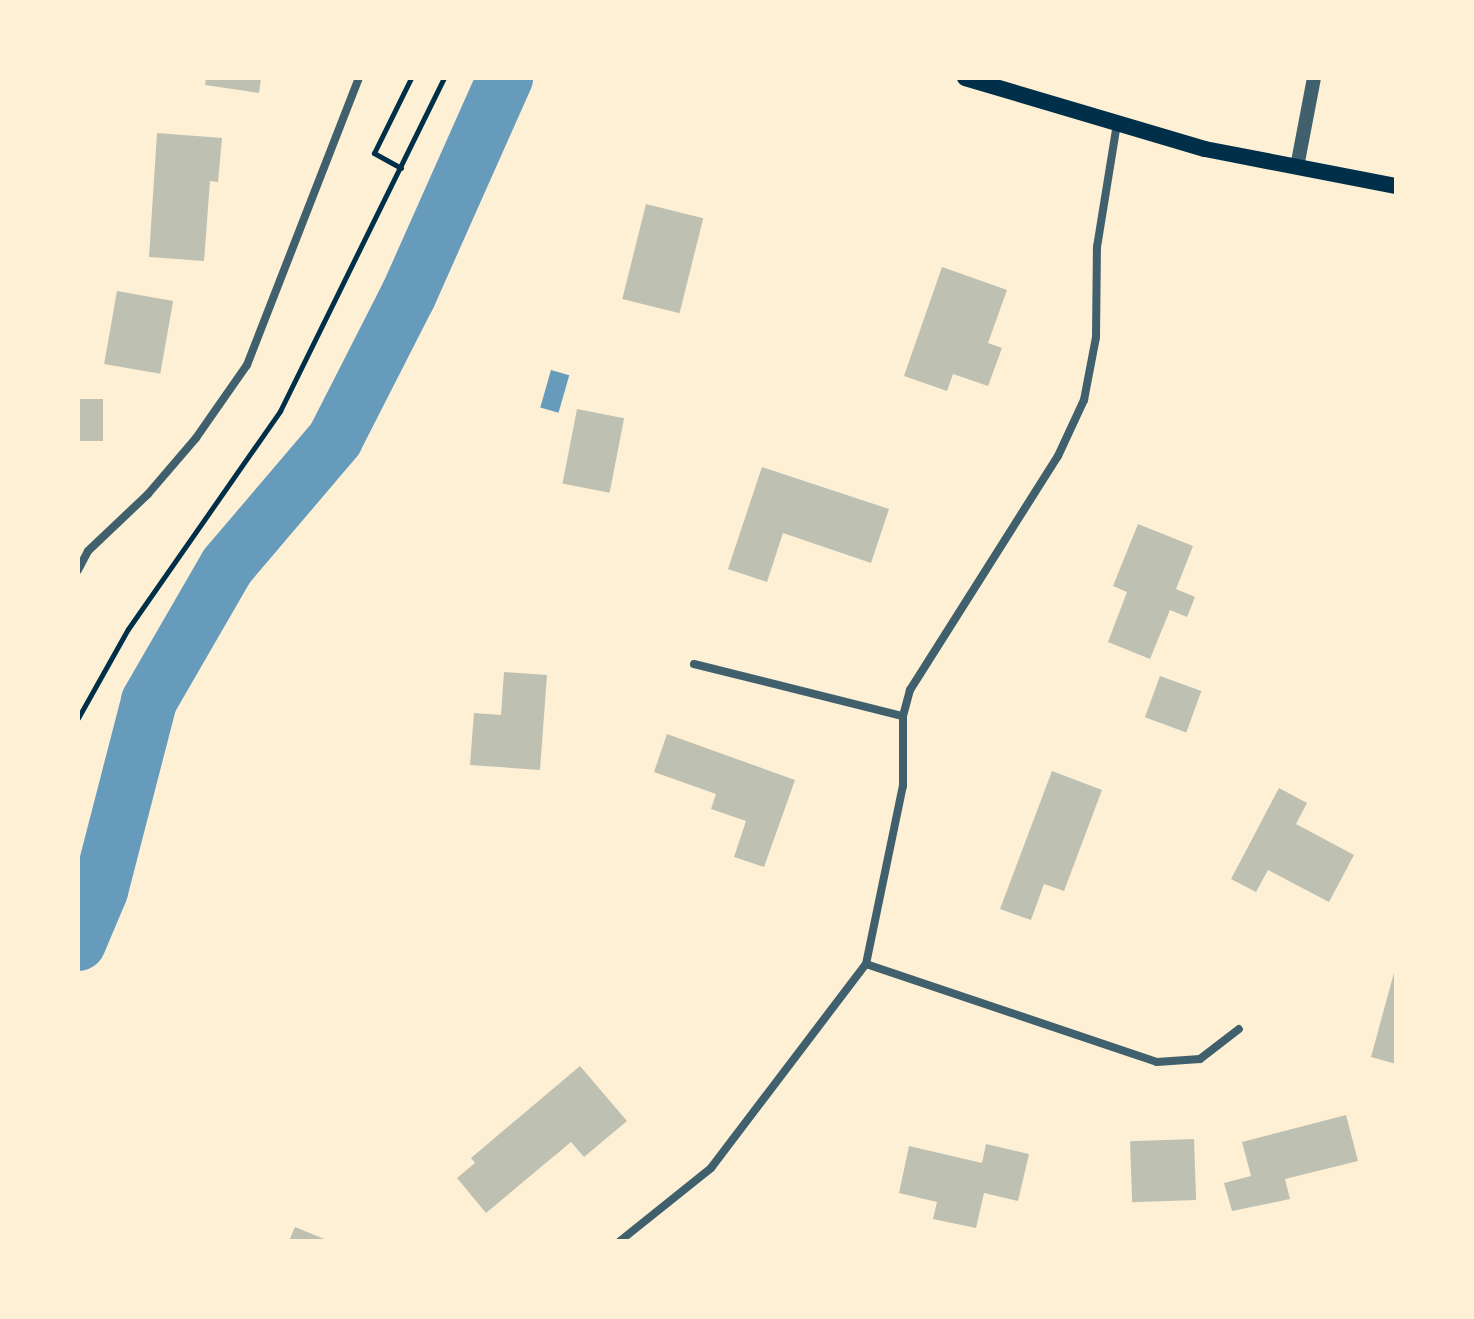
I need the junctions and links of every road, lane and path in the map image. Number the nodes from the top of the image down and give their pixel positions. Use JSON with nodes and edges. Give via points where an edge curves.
{"nodes":[{"id":1,"x":359,"y":78,"type":"edge"},
{"id":2,"x":411,"y":78,"type":"edge"},
{"id":3,"x":444,"y":78,"type":"edge"},
{"id":4,"x":965,"y":78,"type":"edge"},
{"id":5,"x":1314,"y":78,"type":"edge"},
{"id":6,"x":1117,"y":123,"type":"junction"},
{"id":7,"x":1297,"y":167,"type":"junction"},
{"id":8,"x":401,"y":168,"type":"junction"},
{"id":9,"x":1396,"y":186,"type":"edge"},
{"id":10,"x":83,"y":550,"type":"edge"},
{"id":11,"x":78,"y":570,"type":"edge"},
{"id":12,"x":694,"y":664,"type":"dead end"},
{"id":13,"x":903,"y":716,"type":"junction"},
{"id":14,"x":78,"y":718,"type":"edge"},
{"id":15,"x":866,"y":964,"type":"junction"},
{"id":16,"x":1239,"y":1029,"type":"dead end"},
{"id":17,"x":620,"y":1241,"type":"edge"}],
"edges":[{"from":1,"to":10,"type":"street","via":[[247,365],[157,483]]},
{"from":2,"to":8,"type":"path","via":[[374,153]]},
{"from":3,"to":8,"type":"path"},
{"from":4,"to":6,"type":"main road"},
{"from":5,"to":7,"type":"street"},
{"from":6,"to":7,"type":"main road","via":[[1205,149]]},
{"from":6,"to":13,"type":"street","via":[[1097,247],[1096,337],[1084,400],[1058,456],[910,690]]},
{"from":7,"to":9,"type":"main road"},
{"from":8,"to":14,"type":"path","via":[[280,411],[128,629]]},
{"from":10,"to":11,"type":"street"},
{"from":12,"to":13,"type":"street"},
{"from":13,"to":15,"type":"street","via":[[903,786]]},
{"from":15,"to":16,"type":"street","via":[[1157,1062],[1200,1059]]},
{"from":15,"to":17,"type":"street","via":[[711,1168]]}]}
